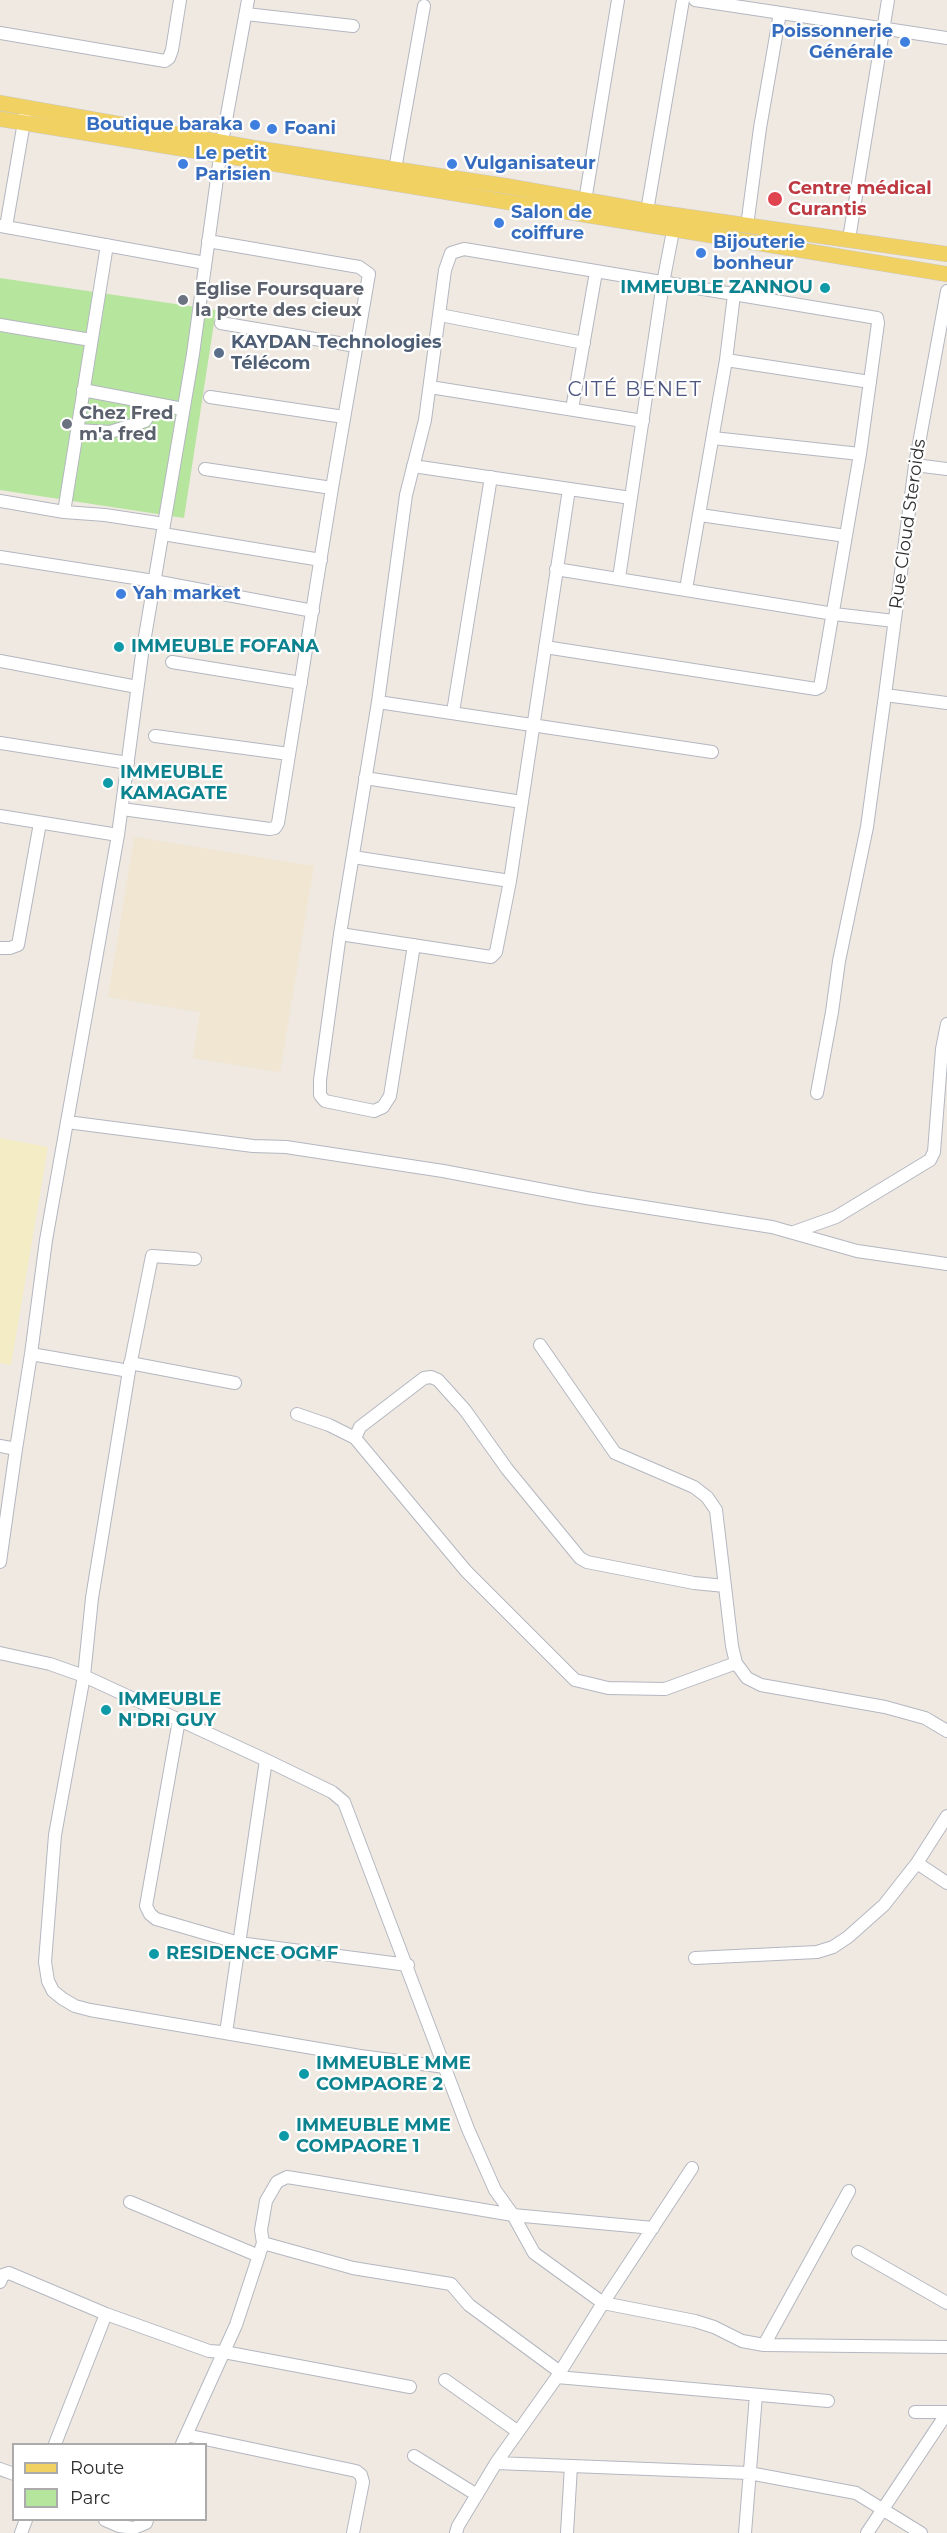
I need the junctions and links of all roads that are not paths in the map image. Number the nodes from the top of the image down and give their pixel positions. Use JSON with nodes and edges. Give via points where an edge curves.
{"nodes":[{"id":1,"x":180,"y":0,"type":"edge"},
{"id":2,"x":248,"y":0,"type":"edge"},
{"id":3,"x":618,"y":0,"type":"edge"},
{"id":4,"x":683,"y":0,"type":"edge"},
{"id":5,"x":695,"y":0,"type":"edge"},
{"id":6,"x":888,"y":0,"type":"edge"},
{"id":7,"x":424,"y":6,"type":"dead end"},
{"id":8,"x":780,"y":13,"type":"junction"},
{"id":9,"x":246,"y":14,"type":"junction"},
{"id":10,"x":353,"y":26,"type":"dead end"},
{"id":11,"x":884,"y":29,"type":"junction"},
{"id":12,"x":0,"y":33,"type":"edge"},
{"id":13,"x":947,"y":38,"type":"edge"},
{"id":14,"x":0,"y":103,"type":"edge"},
{"id":15,"x":25,"y":115,"type":"junction"},
{"id":16,"x":0,"y":119,"type":"edge"},
{"id":17,"x":221,"y":149,"type":"junction"},
{"id":18,"x":395,"y":169,"type":"junction"},
{"id":19,"x":585,"y":201,"type":"junction"},
{"id":20,"x":647,"y":211,"type":"junction"},
{"id":21,"x":3,"y":226,"type":"edge"},
{"id":22,"x":747,"y":226,"type":"junction"},
{"id":23,"x":674,"y":231,"type":"junction"},
{"id":24,"x":849,"y":239,"type":"junction"},
{"id":25,"x":208,"y":241,"type":"junction"},
{"id":26,"x":107,"y":245,"type":"junction"},
{"id":27,"x":947,"y":254,"type":"edge"},
{"id":28,"x":205,"y":263,"type":"junction"},
{"id":29,"x":596,"y":272,"type":"junction"},
{"id":30,"x":947,"y":274,"type":"edge"},
{"id":31,"x":663,"y":283,"type":"junction"},
{"id":32,"x":947,"y":291,"type":"edge"},
{"id":33,"x":734,"y":295,"type":"junction"},
{"id":34,"x":440,"y":315,"type":"junction"},
{"id":35,"x":221,"y":323,"type":"dead end"},
{"id":36,"x":0,"y":325,"type":"edge"},
{"id":37,"x":91,"y":340,"type":"junction"},
{"id":38,"x":584,"y":343,"type":"junction"},
{"id":39,"x":356,"y":346,"type":"junction"},
{"id":40,"x":941,"y":348,"type":"edge"},
{"id":41,"x":726,"y":360,"type":"junction"},
{"id":42,"x":870,"y":382,"type":"junction"},
{"id":43,"x":430,"y":387,"type":"junction"},
{"id":44,"x":83,"y":390,"type":"junction"},
{"id":45,"x":210,"y":397,"type":"dead end"},
{"id":46,"x":156,"y":404,"type":"junction"},
{"id":47,"x":183,"y":409,"type":"junction"},
{"id":48,"x":572,"y":409,"type":"junction"},
{"id":49,"x":344,"y":417,"type":"junction"},
{"id":50,"x":643,"y":421,"type":"junction"},
{"id":51,"x":77,"y":430,"type":"junction"},
{"id":52,"x":713,"y":438,"type":"junction"},
{"id":53,"x":860,"y":454,"type":"junction"},
{"id":54,"x":915,"y":465,"type":"junction"},
{"id":55,"x":413,"y":466,"type":"junction"},
{"id":56,"x":205,"y":469,"type":"dead end"},
{"id":57,"x":947,"y":469,"type":"edge"},
{"id":58,"x":491,"y":477,"type":"junction"},
{"id":59,"x":332,"y":488,"type":"junction"},
{"id":60,"x":568,"y":489,"type":"junction"},
{"id":61,"x":631,"y":498,"type":"junction"},
{"id":62,"x":0,"y":501,"type":"edge"},
{"id":63,"x":64,"y":512,"type":"junction"},
{"id":64,"x":700,"y":515,"type":"junction"},
{"id":65,"x":164,"y":529,"type":"junction"},
{"id":66,"x":846,"y":536,"type":"junction"},
{"id":67,"x":0,"y":557,"type":"edge"},
{"id":68,"x":321,"y":560,"type":"junction"},
{"id":69,"x":556,"y":569,"type":"junction"},
{"id":70,"x":619,"y":578,"type":"junction"},
{"id":71,"x":154,"y":581,"type":"junction"},
{"id":72,"x":686,"y":589,"type":"junction"},
{"id":73,"x":313,"y":611,"type":"junction"},
{"id":74,"x":834,"y":614,"type":"junction"},
{"id":75,"x":894,"y":621,"type":"junction"},
{"id":76,"x":545,"y":647,"type":"junction"},
{"id":77,"x":0,"y":661,"type":"edge"},
{"id":78,"x":172,"y":662,"type":"dead end"},
{"id":79,"x":301,"y":683,"type":"junction"},
{"id":80,"x":137,"y":687,"type":"junction"},
{"id":81,"x":885,"y":695,"type":"junction"},
{"id":82,"x":378,"y":702,"type":"junction"},
{"id":83,"x":947,"y":703,"type":"edge"},
{"id":84,"x":453,"y":712,"type":"junction"},
{"id":85,"x":533,"y":726,"type":"junction"},
{"id":86,"x":155,"y":736,"type":"dead end"},
{"id":87,"x":0,"y":743,"type":"edge"},
{"id":88,"x":712,"y":752,"type":"dead end"},
{"id":89,"x":290,"y":754,"type":"junction"},
{"id":90,"x":128,"y":763,"type":"junction"},
{"id":91,"x":365,"y":778,"type":"junction"},
{"id":92,"x":522,"y":802,"type":"junction"},
{"id":93,"x":122,"y":809,"type":"junction"},
{"id":94,"x":0,"y":816,"type":"edge"},
{"id":95,"x":40,"y":823,"type":"junction"},
{"id":96,"x":118,"y":835,"type":"junction"},
{"id":97,"x":353,"y":856,"type":"junction"},
{"id":98,"x":510,"y":881,"type":"junction"},
{"id":99,"x":340,"y":934,"type":"junction"},
{"id":100,"x":414,"y":945,"type":"junction"},
{"id":101,"x":0,"y":948,"type":"edge"},
{"id":102,"x":947,"y":1024,"type":"edge"},
{"id":103,"x":817,"y":1093,"type":"dead end"},
{"id":104,"x":67,"y":1122,"type":"junction"},
{"id":105,"x":794,"y":1232,"type":"junction"},
{"id":106,"x":195,"y":1259,"type":"dead end"},
{"id":107,"x":947,"y":1264,"type":"edge"},
{"id":108,"x":540,"y":1345,"type":"dead end"},
{"id":109,"x":31,"y":1354,"type":"junction"},
{"id":110,"x":129,"y":1367,"type":"junction"},
{"id":111,"x":235,"y":1383,"type":"dead end"},
{"id":112,"x":297,"y":1414,"type":"dead end"},
{"id":113,"x":355,"y":1438,"type":"junction"},
{"id":114,"x":0,"y":1446,"type":"edge"},
{"id":115,"x":16,"y":1449,"type":"junction"},
{"id":116,"x":3,"y":1513,"type":"edge"},
{"id":117,"x":0,"y":1562,"type":"edge"},
{"id":118,"x":725,"y":1586,"type":"junction"},
{"id":119,"x":0,"y":1653,"type":"edge"},
{"id":120,"x":736,"y":1663,"type":"junction"},
{"id":121,"x":84,"y":1676,"type":"junction"},
{"id":122,"x":179,"y":1720,"type":"junction"},
{"id":123,"x":947,"y":1731,"type":"edge"},
{"id":124,"x":266,"y":1760,"type":"junction"},
{"id":125,"x":947,"y":1816,"type":"edge"},
{"id":126,"x":917,"y":1863,"type":"junction"},
{"id":127,"x":947,"y":1883,"type":"edge"},
{"id":128,"x":239,"y":1943,"type":"junction"},
{"id":129,"x":696,"y":1958,"type":"dead end"},
{"id":130,"x":408,"y":1965,"type":"junction"},
{"id":131,"x":226,"y":2033,"type":"junction"},
{"id":132,"x":445,"y":2067,"type":"junction"},
{"id":133,"x":692,"y":2168,"type":"dead end"},
{"id":134,"x":849,"y":2191,"type":"dead end"},
{"id":135,"x":130,"y":2202,"type":"dead end"},
{"id":136,"x":513,"y":2215,"type":"junction"},
{"id":137,"x":652,"y":2228,"type":"junction"},
{"id":138,"x":261,"y":2250,"type":"junction"},
{"id":139,"x":858,"y":2252,"type":"dead end"},
{"id":140,"x":0,"y":2282,"type":"edge"},
{"id":141,"x":603,"y":2303,"type":"junction"},
{"id":142,"x":947,"y":2303,"type":"edge"},
{"id":143,"x":106,"y":2314,"type":"junction"},
{"id":144,"x":764,"y":2345,"type":"junction"},
{"id":145,"x":947,"y":2347,"type":"edge"},
{"id":146,"x":224,"y":2352,"type":"junction"},
{"id":147,"x":558,"y":2375,"type":"junction"},
{"id":148,"x":445,"y":2380,"type":"dead end"},
{"id":149,"x":410,"y":2387,"type":"dead end"},
{"id":150,"x":756,"y":2395,"type":"junction"},
{"id":151,"x":828,"y":2401,"type":"dead end"},
{"id":152,"x":915,"y":2412,"type":"dead end"},
{"id":153,"x":947,"y":2412,"type":"edge"},
{"id":154,"x":517,"y":2431,"type":"junction"},
{"id":155,"x":184,"y":2440,"type":"edge"},
{"id":156,"x":56,"y":2443,"type":"edge"},
{"id":157,"x":201,"y":2443,"type":"edge"},
{"id":158,"x":207,"y":2444,"type":"edge"},
{"id":159,"x":414,"y":2456,"type":"dead end"},
{"id":160,"x":496,"y":2463,"type":"junction"},
{"id":161,"x":571,"y":2466,"type":"junction"},
{"id":162,"x":749,"y":2473,"type":"junction"},
{"id":163,"x":477,"y":2495,"type":"junction"},
{"id":164,"x":884,"y":2508,"type":"junction"},
{"id":165,"x":107,"y":2521,"type":"edge"},
{"id":166,"x":145,"y":2521,"type":"edge"},
{"id":167,"x":353,"y":2533,"type":"edge"},
{"id":168,"x":456,"y":2533,"type":"edge"},
{"id":169,"x":567,"y":2533,"type":"edge"},
{"id":170,"x":745,"y":2533,"type":"edge"},
{"id":171,"x":867,"y":2533,"type":"edge"},
{"id":172,"x":921,"y":2533,"type":"edge"}],
"edges":[{"from":1,"to":12,"type":"street","via":[[172,50],[165,61]]},
{"from":2,"to":9,"type":"street"},
{"from":3,"to":19,"type":"street"},
{"from":4,"to":20,"type":"street"},
{"from":5,"to":8,"type":"street"},
{"from":6,"to":11,"type":"street"},
{"from":7,"to":18,"type":"street"},
{"from":8,"to":11,"type":"street"},
{"from":8,"to":22,"type":"street"},
{"from":9,"to":10,"type":"street"},
{"from":9,"to":17,"type":"street"},
{"from":11,"to":13,"type":"street"},
{"from":11,"to":24,"type":"street"},
{"from":14,"to":15,"type":"main road"},
{"from":15,"to":16,"type":"main road"},
{"from":15,"to":17,"type":"main road"},
{"from":15,"to":21,"type":"street"},
{"from":17,"to":18,"type":"main road"},
{"from":17,"to":23,"type":"main road"},
{"from":17,"to":25,"type":"street"},
{"from":18,"to":19,"type":"main road"},
{"from":19,"to":20,"type":"main road"},
{"from":20,"to":22,"type":"main road"},
{"from":21,"to":26,"type":"street"},
{"from":22,"to":24,"type":"main road"},
{"from":23,"to":30,"type":"main road"},
{"from":23,"to":31,"type":"street"},
{"from":24,"to":27,"type":"main road"},
{"from":25,"to":28,"type":"street"},
{"from":25,"to":39,"type":"street","via":[[359,267],[369,274]]},
{"from":26,"to":28,"type":"street"},
{"from":26,"to":37,"type":"street"},
{"from":28,"to":47,"type":"street"},
{"from":29,"to":31,"type":"street"},
{"from":29,"to":34,"type":"street","via":[[457,250],[451,253],[444,270]]},
{"from":29,"to":38,"type":"street"},
{"from":31,"to":33,"type":"street"},
{"from":31,"to":50,"type":"street"},
{"from":32,"to":40,"type":"street","name":"Rue Cloud Steroids"},
{"from":33,"to":41,"type":"street"},
{"from":33,"to":42,"type":"street","via":[[877,318]]},
{"from":34,"to":38,"type":"street"},
{"from":34,"to":43,"type":"street"},
{"from":35,"to":39,"type":"street"},
{"from":36,"to":37,"type":"street"},
{"from":37,"to":44,"type":"street"},
{"from":38,"to":48,"type":"street"},
{"from":39,"to":49,"type":"street"},
{"from":40,"to":54,"type":"street","name":"Rue Cloud Steroids"},
{"from":41,"to":42,"type":"street"},
{"from":41,"to":52,"type":"street"},
{"from":42,"to":53,"type":"street"},
{"from":43,"to":48,"type":"street"},
{"from":43,"to":55,"type":"street"},
{"from":44,"to":46,"type":"street"},
{"from":44,"to":51,"type":"street"},
{"from":45,"to":49,"type":"street"},
{"from":46,"to":47,"type":"street"},
{"from":46,"to":51,"type":"street","via":[[145,421],[110,432]]},
{"from":47,"to":65,"type":"street"},
{"from":48,"to":50,"type":"street"},
{"from":49,"to":59,"type":"street"},
{"from":50,"to":61,"type":"street"},
{"from":51,"to":63,"type":"street"},
{"from":52,"to":53,"type":"street"},
{"from":52,"to":64,"type":"street"},
{"from":53,"to":66,"type":"street"},
{"from":54,"to":57,"type":"street"},
{"from":54,"to":75,"type":"street","name":"Rue Cloud Steroids"},
{"from":55,"to":58,"type":"street"},
{"from":55,"to":82,"type":"street"},
{"from":56,"to":59,"type":"street"},
{"from":58,"to":60,"type":"street"},
{"from":58,"to":84,"type":"street"},
{"from":59,"to":68,"type":"street"},
{"from":60,"to":61,"type":"street"},
{"from":60,"to":69,"type":"street"},
{"from":61,"to":70,"type":"street"},
{"from":62,"to":63,"type":"street"},
{"from":63,"to":65,"type":"street","via":[[105,514]]},
{"from":64,"to":66,"type":"street"},
{"from":64,"to":72,"type":"street"},
{"from":65,"to":68,"type":"street"},
{"from":65,"to":71,"type":"street"},
{"from":66,"to":74,"type":"street"},
{"from":67,"to":71,"type":"street"},
{"from":68,"to":73,"type":"street"},
{"from":69,"to":70,"type":"street"},
{"from":69,"to":76,"type":"street"},
{"from":70,"to":72,"type":"street"},
{"from":71,"to":73,"type":"street"},
{"from":71,"to":80,"type":"street"},
{"from":72,"to":74,"type":"street"},
{"from":73,"to":79,"type":"street"},
{"from":74,"to":75,"type":"street"},
{"from":74,"to":76,"type":"street","via":[[822,683],[816,689]]},
{"from":75,"to":81,"type":"street","name":"Rue Cloud Steroids"},
{"from":76,"to":85,"type":"street"},
{"from":77,"to":80,"type":"street"},
{"from":78,"to":79,"type":"street"},
{"from":79,"to":89,"type":"street"},
{"from":80,"to":90,"type":"street"},
{"from":81,"to":83,"type":"street"},
{"from":81,"to":103,"type":"street","name":"Rue Cloud Steroids","via":[[867,826]]},
{"from":82,"to":84,"type":"street"},
{"from":82,"to":91,"type":"street"},
{"from":84,"to":85,"type":"street"},
{"from":85,"to":88,"type":"street"},
{"from":85,"to":92,"type":"street"},
{"from":86,"to":89,"type":"street"},
{"from":87,"to":90,"type":"street"},
{"from":89,"to":93,"type":"street","via":[[275,828]]},
{"from":90,"to":93,"type":"street"},
{"from":91,"to":92,"type":"street"},
{"from":91,"to":97,"type":"street"},
{"from":92,"to":98,"type":"street"},
{"from":93,"to":96,"type":"street"},
{"from":94,"to":95,"type":"street"},
{"from":95,"to":96,"type":"street"},
{"from":95,"to":101,"type":"street","via":[[18,945]]},
{"from":96,"to":104,"type":"street"},
{"from":97,"to":98,"type":"street"},
{"from":97,"to":99,"type":"street"},
{"from":98,"to":100,"type":"street","via":[[499,946],[491,957]]},
{"from":99,"to":100,"type":"street"},
{"from":99,"to":100,"type":"street","via":[[320,1095],[325,1101],[374,1111],[383,1107],[390,1096]]},
{"from":102,"to":105,"type":"street","via":[[930,1160],[836,1217]]},
{"from":104,"to":105,"type":"street","via":[[443,1171]]},
{"from":104,"to":109,"type":"street"},
{"from":105,"to":107,"type":"street","via":[[857,1251]]},
{"from":106,"to":110,"type":"street","via":[[152,1256]]},
{"from":108,"to":118,"type":"street","via":[[615,1453],[677,1479],[707,1497],[716,1510]]},
{"from":109,"to":110,"type":"street"},
{"from":109,"to":115,"type":"street"},
{"from":110,"to":111,"type":"street"},
{"from":110,"to":121,"type":"street","via":[[100,1543]]},
{"from":112,"to":113,"type":"street"},
{"from":113,"to":118,"type":"street","via":[[360,1427],[424,1378],[431,1377],[465,1410],[507,1469],[587,1562]]},
{"from":113,"to":120,"type":"street","via":[[466,1571],[575,1680],[608,1688],[665,1689]]},
{"from":114,"to":115,"type":"street"},
{"from":115,"to":116,"type":"street"},
{"from":116,"to":117,"type":"street"},
{"from":118,"to":120,"type":"street"},
{"from":119,"to":121,"type":"street"},
{"from":120,"to":123,"type":"street","via":[[747,1678],[761,1685],[885,1707],[925,1718]]},
{"from":121,"to":122,"type":"street"},
{"from":121,"to":131,"type":"street","via":[[55,1835],[45,1962],[48,1981],[53,1991],[75,2006]]},
{"from":122,"to":124,"type":"street"},
{"from":122,"to":128,"type":"street","via":[[146,1906],[156,1918]]},
{"from":124,"to":128,"type":"street"},
{"from":124,"to":130,"type":"street","via":[[332,1792],[344,1802]]},
{"from":125,"to":126,"type":"street"},
{"from":126,"to":127,"type":"street"},
{"from":126,"to":129,"type":"street","via":[[884,1905],[833,1947],[817,1952]]},
{"from":128,"to":130,"type":"street"},
{"from":128,"to":131,"type":"street"},
{"from":130,"to":132,"type":"street"},
{"from":131,"to":132,"type":"street"},
{"from":132,"to":136,"type":"street","via":[[495,2190]]},
{"from":133,"to":137,"type":"street"},
{"from":134,"to":144,"type":"street"},
{"from":135,"to":138,"type":"street"},
{"from":136,"to":137,"type":"street"},
{"from":136,"to":138,"type":"street","via":[[287,2177],[277,2182],[266,2201]]},
{"from":136,"to":141,"type":"street","via":[[534,2253]]},
{"from":137,"to":141,"type":"street"},
{"from":138,"to":146,"type":"street"},
{"from":138,"to":147,"type":"street","via":[[451,2284],[469,2305]]},
{"from":139,"to":142,"type":"street"},
{"from":140,"to":143,"type":"street","via":[[9,2272]]},
{"from":141,"to":144,"type":"street","via":[[695,2321],[742,2341]]},
{"from":141,"to":147,"type":"street"},
{"from":143,"to":146,"type":"street","via":[[186,2345]]},
{"from":143,"to":156,"type":"street"},
{"from":144,"to":145,"type":"street"},
{"from":146,"to":149,"type":"street"},
{"from":146,"to":155,"type":"street"},
{"from":147,"to":150,"type":"street"},
{"from":147,"to":154,"type":"street"},
{"from":148,"to":154,"type":"street"},
{"from":150,"to":151,"type":"street"},
{"from":150,"to":162,"type":"street"},
{"from":152,"to":153,"type":"street"},
{"from":153,"to":164,"type":"street"},
{"from":154,"to":160,"type":"street"},
{"from":155,"to":157,"type":"street"},
{"from":158,"to":167,"type":"street","via":[[356,2471],[363,2482]]},
{"from":159,"to":163,"type":"street"},
{"from":160,"to":161,"type":"street"},
{"from":160,"to":163,"type":"street"},
{"from":161,"to":162,"type":"street"},
{"from":161,"to":169,"type":"street"},
{"from":162,"to":164,"type":"street","via":[[856,2493]]},
{"from":162,"to":170,"type":"street"},
{"from":163,"to":168,"type":"street"},
{"from":164,"to":171,"type":"street"},
{"from":164,"to":172,"type":"street"},
{"from":165,"to":166,"type":"street","via":[[134,2528]]}]}
